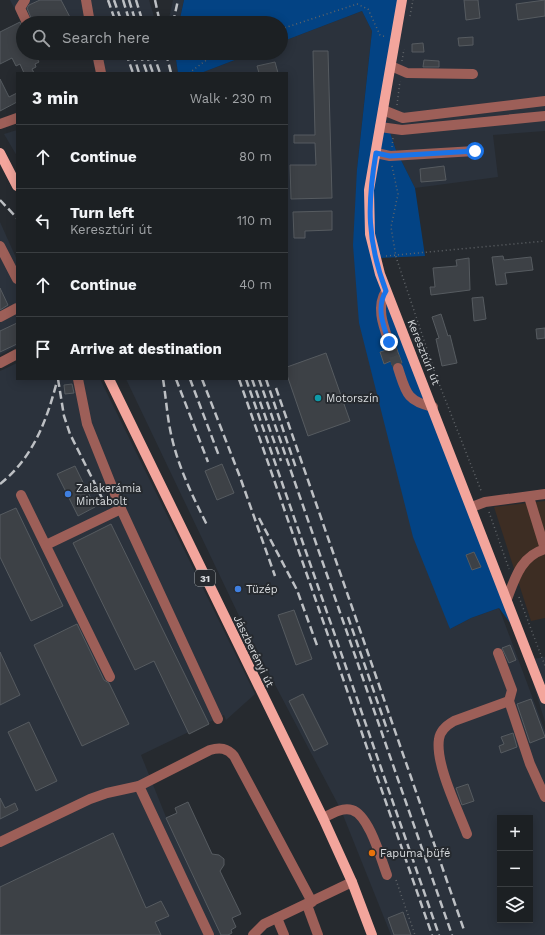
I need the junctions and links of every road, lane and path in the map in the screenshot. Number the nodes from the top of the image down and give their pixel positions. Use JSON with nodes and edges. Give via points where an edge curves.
{"nodes":[{"id":1,"x":25,"y":0,"type":"edge"},
{"id":2,"x":86,"y":0,"type":"edge"},
{"id":3,"x":358,"y":0,"type":"edge"},
{"id":4,"x":402,"y":0,"type":"edge"},
{"id":5,"x":413,"y":0,"type":"edge"},
{"id":6,"x":356,"y":4,"type":"junction"},
{"id":7,"x":24,"y":16,"type":"edge"},
{"id":8,"x":89,"y":16,"type":"edge"},
{"id":9,"x":409,"y":21,"type":"dead end"},
{"id":10,"x":288,"y":27,"type":"edge"},
{"id":11,"x":395,"y":40,"type":"junction"},
{"id":12,"x":404,"y":48,"type":"dead end"},
{"id":13,"x":98,"y":60,"type":"edge"},
{"id":14,"x":207,"y":60,"type":"edge"},
{"id":15,"x":391,"y":66,"type":"junction"},
{"id":16,"x":401,"y":70,"type":"junction"},
{"id":17,"x":101,"y":72,"type":"edge"},
{"id":18,"x":190,"y":72,"type":"edge"},
{"id":19,"x":473,"y":74,"type":"dead end"},
{"id":20,"x":545,"y":101,"type":"edge"},
{"id":21,"x":383,"y":110,"type":"junction"},
{"id":22,"x":396,"y":116,"type":"junction"},
{"id":23,"x":545,"y":116,"type":"edge"},
{"id":24,"x":16,"y":118,"type":"edge"},
{"id":25,"x":0,"y":124,"type":"edge"},
{"id":26,"x":380,"y":127,"type":"junction"},
{"id":27,"x":394,"y":130,"type":"junction"},
{"id":28,"x":475,"y":151,"type":"dead end"},
{"id":29,"x":0,"y":153,"type":"edge"},
{"id":30,"x":376,"y":153,"type":"junction"},
{"id":31,"x":390,"y":156,"type":"junction"},
{"id":32,"x":16,"y":184,"type":"edge"},
{"id":33,"x":545,"y":241,"type":"edge"},
{"id":34,"x":0,"y":246,"type":"edge"},
{"id":35,"x":376,"y":256,"type":"junction"},
{"id":36,"x":16,"y":277,"type":"edge"},
{"id":37,"x":386,"y":291,"type":"junction"},
{"id":38,"x":16,"y":309,"type":"edge"},
{"id":39,"x":0,"y":317,"type":"edge"},
{"id":40,"x":389,"y":342,"type":"tunnel mouth"},
{"id":41,"x":16,"y":355,"type":"edge"},
{"id":42,"x":0,"y":363,"type":"edge"},
{"id":43,"x":398,"y":368,"type":"tunnel mouth"},
{"id":44,"x":78,"y":380,"type":"edge"},
{"id":45,"x":109,"y":380,"type":"edge"},
{"id":46,"x":433,"y":408,"type":"junction"},
{"id":47,"x":545,"y":494,"type":"edge"},
{"id":48,"x":21,"y":495,"type":"dead end"},
{"id":49,"x":529,"y":497,"type":"junction"},
{"id":50,"x":485,"y":502,"type":"junction"},
{"id":51,"x":472,"y":507,"type":"junction"},
{"id":52,"x":121,"y":508,"type":"junction"},
{"id":53,"x":46,"y":545,"type":"junction"},
{"id":54,"x":545,"y":549,"type":"edge"},
{"id":55,"x":513,"y":582,"type":"junction"},
{"id":56,"x":507,"y":598,"type":"junction"},
{"id":57,"x":498,"y":653,"type":"dead end"},
{"id":58,"x":545,"y":666,"type":"edge"},
{"id":59,"x":110,"y":677,"type":"dead end"},
{"id":60,"x":545,"y":699,"type":"edge"},
{"id":61,"x":509,"y":701,"type":"junction"},
{"id":62,"x":218,"y":719,"type":"dead end"},
{"id":63,"x":139,"y":786,"type":"junction"},
{"id":64,"x":545,"y":797,"type":"edge"},
{"id":65,"x":323,"y":818,"type":"junction"},
{"id":66,"x":467,"y":834,"type":"dead end"},
{"id":67,"x":0,"y":842,"type":"edge"},
{"id":68,"x":413,"y":850,"type":"dead end"},
{"id":69,"x":382,"y":860,"type":"junction"},
{"id":70,"x":387,"y":875,"type":"joint"},
{"id":71,"x":352,"y":882,"type":"junction"},
{"id":72,"x":310,"y":903,"type":"junction"},
{"id":73,"x":277,"y":918,"type":"junction"},
{"id":74,"x":209,"y":935,"type":"edge"},
{"id":75,"x":253,"y":935,"type":"edge"},
{"id":76,"x":284,"y":935,"type":"edge"},
{"id":77,"x":318,"y":935,"type":"edge"},
{"id":78,"x":372,"y":935,"type":"edge"},
{"id":79,"x":415,"y":935,"type":"edge"}],
"edges":[{"from":1,"to":7,"type":"street","via":[[20,8]]},
{"from":2,"to":8,"type":"street"},
{"from":3,"to":6,"type":"path"},
{"from":4,"to":11,"type":"main road","name":"Keresztúri út"},
{"from":5,"to":9,"type":"path"},
{"from":6,"to":10,"type":"path"},
{"from":6,"to":11,"type":"path","via":[[368,9],[380,35]]},
{"from":11,"to":15,"type":"main road","name":"Keresztúri út"},
{"from":12,"to":16,"type":"path"},
{"from":13,"to":17,"type":"street"},
{"from":14,"to":18,"type":"path"},
{"from":15,"to":16,"type":"street"},
{"from":15,"to":21,"type":"main road","name":"Keresztúri út"},
{"from":16,"to":19,"type":"street","via":[[408,73]]},
{"from":16,"to":22,"type":"path"},
{"from":20,"to":22,"type":"street","via":[[403,118]]},
{"from":21,"to":22,"type":"street"},
{"from":21,"to":26,"type":"main road","name":"Keresztúri út"},
{"from":23,"to":27,"type":"street"},
{"from":24,"to":25,"type":"street"},
{"from":26,"to":27,"type":"street"},
{"from":26,"to":30,"type":"main road","name":"Keresztúri út"},
{"from":27,"to":31,"type":"path"},
{"from":28,"to":31,"type":"street"},
{"from":29,"to":32,"type":"main road"},
{"from":30,"to":31,"type":"street"},
{"from":30,"to":35,"type":"main road","name":"Keresztúri út","via":[[370,190],[370,234]]},
{"from":31,"to":50,"type":"path","via":[[398,194],[391,227],[396,257],[436,376]]},
{"from":33,"to":35,"type":"path"},
{"from":34,"to":36,"type":"street"},
{"from":35,"to":37,"type":"main road","name":"Keresztúri út"},
{"from":37,"to":40,"type":"street","via":[[381,309]]},
{"from":37,"to":46,"type":"main road","name":"Keresztúri út"},
{"from":38,"to":39,"type":"street"},
{"from":41,"to":42,"type":"street"},
{"from":43,"to":46,"type":"street","via":[[409,397]]},
{"from":44,"to":52,"type":"street","via":[[87,424]]},
{"from":45,"to":65,"type":"main road","name":"Jászberényi út","number":"31"},
{"from":46,"to":51,"type":"main road","name":"Keresztúri út"},
{"from":47,"to":49,"type":"street"},
{"from":48,"to":53,"type":"street"},
{"from":49,"to":50,"type":"street"},
{"from":49,"to":54,"type":"street"},
{"from":50,"to":51,"type":"street"},
{"from":50,"to":55,"type":"path"},
{"from":51,"to":56,"type":"main road","name":"Keresztúri út"},
{"from":52,"to":53,"type":"street"},
{"from":52,"to":62,"type":"street"},
{"from":53,"to":59,"type":"street"},
{"from":54,"to":55,"type":"street","via":[[532,555],[520,566]]},
{"from":55,"to":56,"type":"street"},
{"from":55,"to":58,"type":"path"},
{"from":56,"to":60,"type":"main road","name":"Keresztúri út"},
{"from":57,"to":61,"type":"street","via":[[512,690]]},
{"from":61,"to":64,"type":"street","via":[[530,764]]},
{"from":61,"to":66,"type":"street","via":[[446,725],[439,738],[438,756]]},
{"from":63,"to":67,"type":"street","via":[[90,799]]},
{"from":63,"to":72,"type":"street","via":[[210,750],[226,749],[234,756]]},
{"from":63,"to":74,"type":"street"},
{"from":65,"to":69,"type":"street","via":[[341,810],[349,809],[356,812],[369,828]]},
{"from":65,"to":71,"type":"main road","name":"Jászberényi út","number":"31"},
{"from":68,"to":69,"type":"path"},
{"from":69,"to":70,"type":"street"},
{"from":70,"to":79,"type":"path","via":[[393,874]]},
{"from":71,"to":72,"type":"street"},
{"from":71,"to":78,"type":"main road","name":"Jászberényi út","number":"31"},
{"from":72,"to":73,"type":"street"},
{"from":72,"to":77,"type":"street"},
{"from":73,"to":75,"type":"street","via":[[264,924]]},
{"from":73,"to":76,"type":"street"}]}
